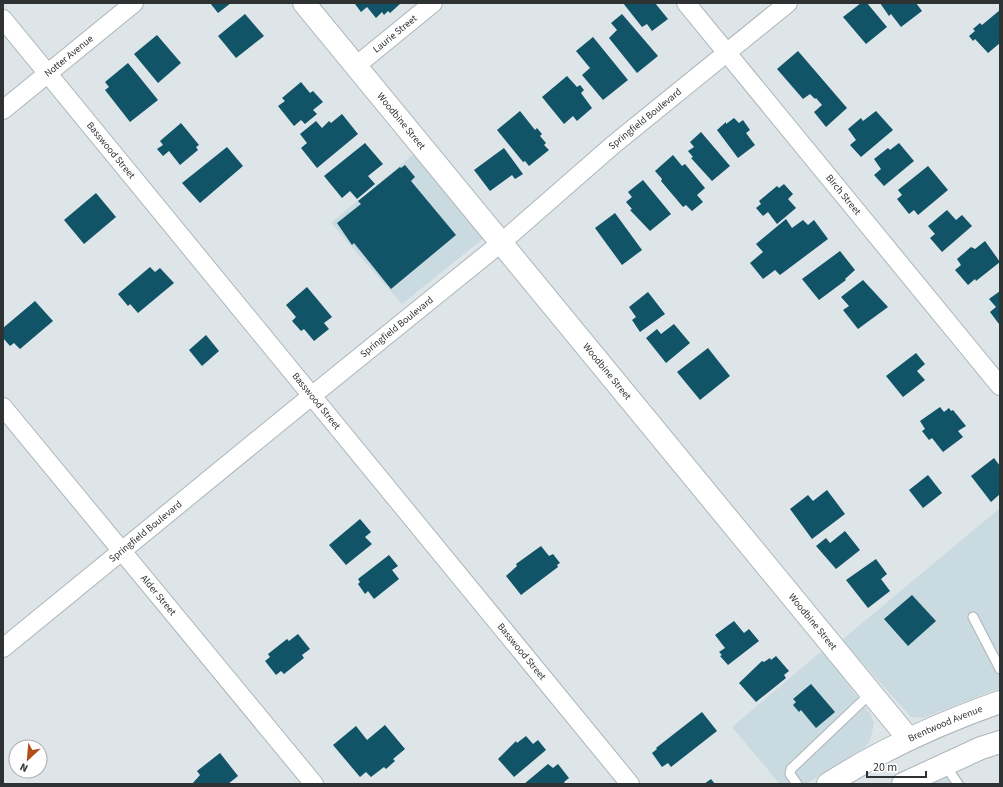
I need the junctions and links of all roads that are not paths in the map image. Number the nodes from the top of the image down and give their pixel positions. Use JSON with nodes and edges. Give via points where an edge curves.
{"nodes":[{"id":1,"x":134,"y":3,"type":"edge"},
{"id":2,"x":304,"y":3,"type":"edge"},
{"id":3,"x":433,"y":3,"type":"edge"},
{"id":4,"x":686,"y":3,"type":"edge"},
{"id":5,"x":788,"y":3,"type":"edge"},
{"id":6,"x":3,"y":19,"type":"edge"},
{"id":7,"x":727,"y":53,"type":"junction"},
{"id":8,"x":357,"y":65,"type":"junction"},
{"id":9,"x":48,"y":74,"type":"junction"},
{"id":10,"x":3,"y":110,"type":"edge"},
{"id":11,"x":502,"y":242,"type":"junction"},
{"id":12,"x":1000,"y":386,"type":"edge"},
{"id":13,"x":312,"y":396,"type":"junction"},
{"id":14,"x":3,"y":407,"type":"edge"},
{"id":15,"x":120,"y":551,"type":"junction"},
{"id":16,"x":973,"y":618,"type":"dead end"},
{"id":17,"x":3,"y":648,"type":"edge"},
{"id":18,"x":1000,"y":669,"type":"edge"},
{"id":19,"x":871,"y":693,"type":"junction"},
{"id":20,"x":1000,"y":702,"type":"edge"},
{"id":21,"x":910,"y":739,"type":"junction"},
{"id":22,"x":1000,"y":742,"type":"edge"},
{"id":23,"x":945,"y":765,"type":"junction"},
{"id":24,"x":834,"y":782,"type":"edge"},
{"id":25,"x":314,"y":784,"type":"edge"},
{"id":26,"x":630,"y":784,"type":"edge"},
{"id":27,"x":797,"y":784,"type":"edge"},
{"id":28,"x":903,"y":784,"type":"edge"},
{"id":29,"x":958,"y":784,"type":"edge"}],
"edges":[{"from":1,"to":9,"type":"street","name":"Notter Avenue"},
{"from":2,"to":8,"type":"street","name":"Woodbine Street"},
{"from":3,"to":8,"type":"street","name":"Laurie Street"},
{"from":4,"to":7,"type":"street","name":"Birch Street"},
{"from":5,"to":7,"type":"street","name":"Springfield Boulevard"},
{"from":6,"to":9,"type":"street","name":"Basswood Street"},
{"from":7,"to":11,"type":"street","name":"Springfield Boulevard","via":[[613,145]]},
{"from":7,"to":12,"type":"street","name":"Birch Street"},
{"from":8,"to":11,"type":"street","name":"Woodbine Street"},
{"from":9,"to":10,"type":"street","name":"Notter Avenue"},
{"from":9,"to":13,"type":"street","name":"Basswood Street"},
{"from":11,"to":13,"type":"street","name":"Springfield Boulevard"},
{"from":11,"to":19,"type":"street","name":"Woodbine Street"},
{"from":13,"to":15,"type":"street","name":"Springfield Boulevard"},
{"from":13,"to":26,"type":"street","name":"Basswood Street"},
{"from":14,"to":15,"type":"street","name":"Alder Street"},
{"from":15,"to":17,"type":"street","name":"Springfield Boulevard"},
{"from":15,"to":25,"type":"street","name":"Alder Street"},
{"from":16,"to":18,"type":"lane"},
{"from":19,"to":21,"type":"street","name":"Woodbine Street"},
{"from":19,"to":27,"type":"lane","via":[[791,769],[790,774]]},
{"from":20,"to":21,"type":"street","name":"Brentwood Avenue","via":[[965,714]]},
{"from":21,"to":24,"type":"street","name":"Brentwood Avenue"},
{"from":22,"to":23,"type":"street"},
{"from":23,"to":28,"type":"street"},
{"from":23,"to":29,"type":"lane"}]}
